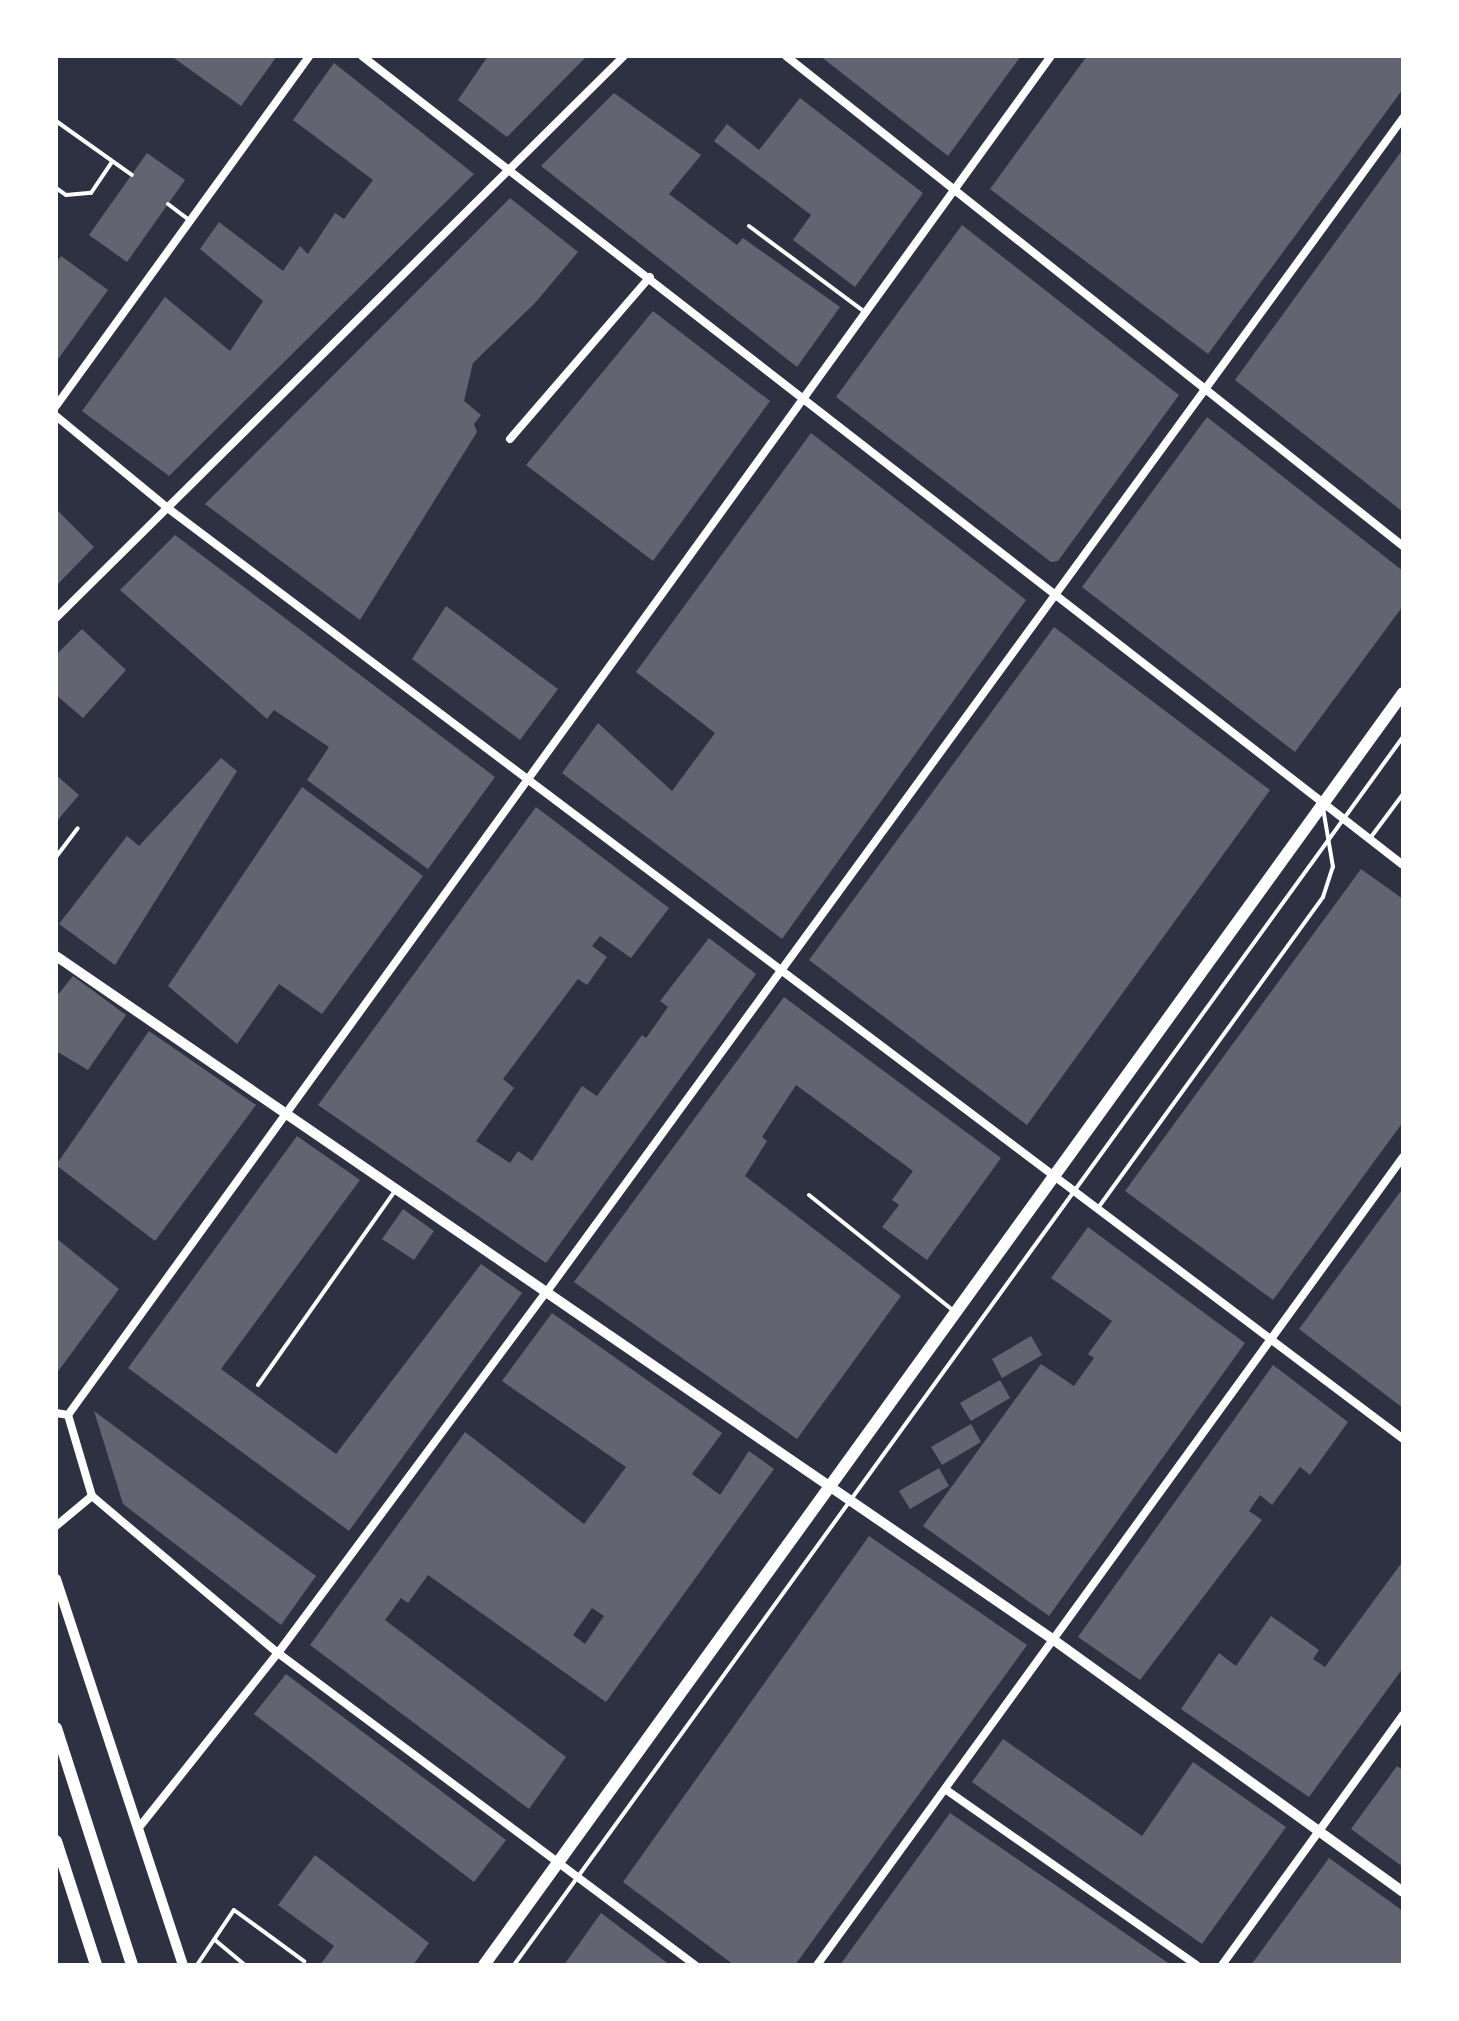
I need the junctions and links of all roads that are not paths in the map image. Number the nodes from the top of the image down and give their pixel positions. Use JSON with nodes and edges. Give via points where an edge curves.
{"nodes":[{"id":1,"x":309,"y":56,"type":"edge"},
{"id":2,"x":362,"y":56,"type":"edge"},
{"id":3,"x":624,"y":56,"type":"edge"},
{"id":4,"x":786,"y":56,"type":"edge"},
{"id":5,"x":1051,"y":56,"type":"edge"},
{"id":6,"x":1403,"y":118,"type":"edge"},
{"id":7,"x":56,"y":121,"type":"edge"},
{"id":8,"x":112,"y":162,"type":"junction"},
{"id":9,"x":512,"y":168,"type":"junction"},
{"id":10,"x":132,"y":175,"type":"dead end"},
{"id":11,"x":56,"y":188,"type":"edge"},
{"id":12,"x":955,"y":190,"type":"junction"},
{"id":13,"x":168,"y":204,"type":"dead end"},
{"id":14,"x":190,"y":221,"type":"junction"},
{"id":15,"x":749,"y":226,"type":"dead end"},
{"id":16,"x":650,"y":277,"type":"junction"},
{"id":17,"x":865,"y":312,"type":"junction"},
{"id":18,"x":1205,"y":393,"type":"junction"},
{"id":19,"x":803,"y":398,"type":"junction"},
{"id":20,"x":56,"y":406,"type":"edge"},
{"id":21,"x":56,"y":416,"type":"edge"},
{"id":22,"x":510,"y":439,"type":"dead end"},
{"id":23,"x":169,"y":509,"type":"junction"},
{"id":24,"x":1403,"y":546,"type":"edge"},
{"id":25,"x":1057,"y":597,"type":"junction"},
{"id":26,"x":56,"y":618,"type":"edge"},
{"id":27,"x":1403,"y":693,"type":"edge"},
{"id":28,"x":1403,"y":737,"type":"edge"},
{"id":29,"x":527,"y":776,"type":"junction"},
{"id":30,"x":1403,"y":794,"type":"edge"},
{"id":31,"x":1322,"y":802,"type":"junction"},
{"id":32,"x":1343,"y":819,"type":"junction"},
{"id":33,"x":78,"y":828,"type":"dead end"},
{"id":34,"x":1369,"y":839,"type":"junction"},
{"id":35,"x":1328,"y":840,"type":"junction"},
{"id":36,"x":56,"y":857,"type":"edge"},
{"id":37,"x":1403,"y":865,"type":"edge"},
{"id":38,"x":56,"y":956,"type":"edge"},
{"id":39,"x":780,"y":969,"type":"junction"},
{"id":40,"x":283,"y":1112,"type":"junction"},
{"id":41,"x":1403,"y":1157,"type":"edge"},
{"id":42,"x":1053,"y":1175,"type":"junction"},
{"id":43,"x":396,"y":1189,"type":"junction"},
{"id":44,"x":1073,"y":1190,"type":"junction"},
{"id":45,"x":809,"y":1195,"type":"dead end"},
{"id":46,"x":1098,"y":1209,"type":"junction"},
{"id":47,"x":548,"y":1290,"type":"junction"},
{"id":48,"x":954,"y":1312,"type":"junction"},
{"id":49,"x":1271,"y":1339,"type":"junction"},
{"id":50,"x":258,"y":1385,"type":"dead end"},
{"id":51,"x":56,"y":1413,"type":"edge"},
{"id":52,"x":68,"y":1415,"type":"junction"},
{"id":53,"x":1403,"y":1439,"type":"edge"},
{"id":54,"x":828,"y":1486,"type":"junction"},
{"id":55,"x":92,"y":1496,"type":"junction"},
{"id":56,"x":849,"y":1500,"type":"junction"},
{"id":57,"x":56,"y":1526,"type":"edge"},
{"id":58,"x":56,"y":1579,"type":"edge"},
{"id":59,"x":1051,"y":1638,"type":"junction"},
{"id":60,"x":278,"y":1653,"type":"junction"},
{"id":61,"x":1403,"y":1715,"type":"edge"},
{"id":62,"x":56,"y":1728,"type":"edge"},
{"id":63,"x":945,"y":1789,"type":"junction"},
{"id":64,"x":141,"y":1825,"type":"junction"},
{"id":65,"x":1319,"y":1831,"type":"junction"},
{"id":66,"x":56,"y":1841,"type":"edge"},
{"id":67,"x":556,"y":1864,"type":"junction"},
{"id":68,"x":576,"y":1879,"type":"junction"},
{"id":69,"x":1403,"y":1892,"type":"edge"},
{"id":70,"x":215,"y":1940,"type":"junction"},
{"id":71,"x":304,"y":1961,"type":"dead end"},
{"id":72,"x":96,"y":1965,"type":"edge"},
{"id":73,"x":132,"y":1965,"type":"edge"},
{"id":74,"x":183,"y":1965,"type":"edge"},
{"id":75,"x":197,"y":1965,"type":"edge"},
{"id":76,"x":245,"y":1965,"type":"edge"},
{"id":77,"x":484,"y":1965,"type":"edge"},
{"id":78,"x":514,"y":1965,"type":"edge"},
{"id":79,"x":695,"y":1965,"type":"edge"},
{"id":80,"x":817,"y":1965,"type":"edge"},
{"id":81,"x":1196,"y":1965,"type":"edge"},
{"id":82,"x":1222,"y":1965,"type":"edge"}],
"edges":[{"from":1,"to":14,"type":"street"},
{"from":2,"to":9,"type":"street"},
{"from":3,"to":9,"type":"street"},
{"from":4,"to":12,"type":"street"},
{"from":5,"to":12,"type":"street"},
{"from":6,"to":18,"type":"street"},
{"from":7,"to":8,"type":"lane"},
{"from":8,"to":10,"type":"lane"},
{"from":8,"to":11,"type":"lane","via":[[91,193],[66,195]]},
{"from":9,"to":16,"type":"street"},
{"from":9,"to":23,"type":"street"},
{"from":12,"to":17,"type":"street"},
{"from":12,"to":18,"type":"street"},
{"from":13,"to":14,"type":"lane"},
{"from":14,"to":20,"type":"street"},
{"from":15,"to":17,"type":"lane"},
{"from":16,"to":19,"type":"street"},
{"from":16,"to":22,"type":"street"},
{"from":17,"to":19,"type":"street"},
{"from":18,"to":24,"type":"street"},
{"from":18,"to":25,"type":"street"},
{"from":19,"to":25,"type":"street"},
{"from":19,"to":29,"type":"street"},
{"from":21,"to":23,"type":"street"},
{"from":23,"to":26,"type":"street"},
{"from":23,"to":29,"type":"street"},
{"from":25,"to":31,"type":"street"},
{"from":25,"to":39,"type":"street"},
{"from":27,"to":31,"type":"main road"},
{"from":28,"to":32,"type":"lane"},
{"from":29,"to":39,"type":"street"},
{"from":29,"to":40,"type":"street"},
{"from":30,"to":34,"type":"lane"},
{"from":31,"to":32,"type":"street"},
{"from":31,"to":35,"type":"lane"},
{"from":31,"to":42,"type":"main road"},
{"from":32,"to":34,"type":"street"},
{"from":32,"to":35,"type":"lane"},
{"from":33,"to":36,"type":"lane"},
{"from":34,"to":37,"type":"street"},
{"from":35,"to":44,"type":"lane"},
{"from":35,"to":46,"type":"lane","via":[[1333,867],[1323,897]]},
{"from":38,"to":40,"type":"street"},
{"from":39,"to":42,"type":"street"},
{"from":39,"to":47,"type":"street"},
{"from":40,"to":43,"type":"street"},
{"from":40,"to":52,"type":"street"},
{"from":41,"to":49,"type":"street"},
{"from":42,"to":44,"type":"street"},
{"from":42,"to":48,"type":"main road"},
{"from":43,"to":47,"type":"street"},
{"from":43,"to":50,"type":"lane"},
{"from":44,"to":46,"type":"street"},
{"from":44,"to":56,"type":"lane"},
{"from":45,"to":48,"type":"lane"},
{"from":46,"to":49,"type":"street"},
{"from":47,"to":54,"type":"street"},
{"from":47,"to":60,"type":"street"},
{"from":48,"to":54,"type":"main road"},
{"from":49,"to":53,"type":"street"},
{"from":49,"to":59,"type":"street"},
{"from":51,"to":52,"type":"street"},
{"from":52,"to":55,"type":"street"},
{"from":54,"to":56,"type":"street"},
{"from":54,"to":67,"type":"main road"},
{"from":55,"to":57,"type":"street"},
{"from":55,"to":60,"type":"street"},
{"from":56,"to":59,"type":"street"},
{"from":56,"to":68,"type":"lane"},
{"from":58,"to":64,"type":"street"},
{"from":59,"to":63,"type":"street"},
{"from":59,"to":65,"type":"street"},
{"from":60,"to":64,"type":"street"},
{"from":60,"to":67,"type":"street"},
{"from":61,"to":65,"type":"street"},
{"from":62,"to":73,"type":"main road"},
{"from":63,"to":80,"type":"street"},
{"from":63,"to":81,"type":"street"},
{"from":64,"to":74,"type":"street"},
{"from":65,"to":69,"type":"street"},
{"from":65,"to":82,"type":"street"},
{"from":66,"to":72,"type":"main road"},
{"from":67,"to":68,"type":"street"},
{"from":67,"to":77,"type":"main road"},
{"from":68,"to":78,"type":"lane"},
{"from":68,"to":79,"type":"street"},
{"from":70,"to":71,"type":"lane","via":[[234,1910]]},
{"from":70,"to":75,"type":"lane"},
{"from":70,"to":76,"type":"lane"}]}
